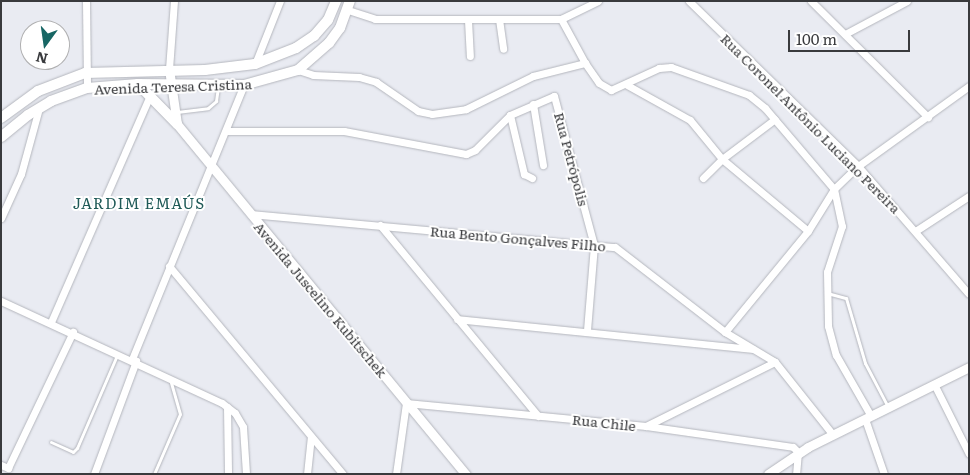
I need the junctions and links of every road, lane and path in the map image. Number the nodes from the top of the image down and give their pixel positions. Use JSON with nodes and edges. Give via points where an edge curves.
{"nodes":[{"id":1,"x":86,"y":1,"type":"edge"},
{"id":2,"x":174,"y":1,"type":"edge"},
{"id":3,"x":280,"y":1,"type":"edge"},
{"id":4,"x":336,"y":1,"type":"edge"},
{"id":5,"x":598,"y":1,"type":"edge"},
{"id":6,"x":689,"y":1,"type":"edge"},
{"id":7,"x":811,"y":1,"type":"edge"},
{"id":8,"x":907,"y":1,"type":"edge"},
{"id":9,"x":349,"y":5,"type":"edge"},
{"id":10,"x":499,"y":19,"type":"junction"},
{"id":11,"x":561,"y":19,"type":"junction"},
{"id":12,"x":468,"y":20,"type":"junction"},
{"id":13,"x":845,"y":34,"type":"junction"},
{"id":14,"x":503,"y":49,"type":"dead end"},
{"id":15,"x":470,"y":56,"type":"dead end"},
{"id":16,"x":585,"y":63,"type":"junction"},
{"id":17,"x":254,"y":64,"type":"junction"},
{"id":18,"x":169,"y":69,"type":"junction"},
{"id":19,"x":298,"y":70,"type":"junction"},
{"id":20,"x":85,"y":73,"type":"junction"},
{"id":21,"x":138,"y":84,"type":"junction"},
{"id":22,"x":170,"y":85,"type":"junction"},
{"id":23,"x":627,"y":85,"type":"junction"},
{"id":24,"x":219,"y":86,"type":"junction"},
{"id":25,"x":244,"y":86,"type":"junction"},
{"id":26,"x":969,"y":86,"type":"edge"},
{"id":27,"x":87,"y":88,"type":"junction"},
{"id":28,"x":149,"y":98,"type":"junction"},
{"id":29,"x":533,"y":104,"type":"junction"},
{"id":30,"x":39,"y":108,"type":"junction"},
{"id":31,"x":174,"y":113,"type":"junction"},
{"id":32,"x":510,"y":114,"type":"junction"},
{"id":33,"x":928,"y":117,"type":"junction"},
{"id":34,"x":1,"y":118,"type":"edge"},
{"id":35,"x":775,"y":119,"type":"junction"},
{"id":36,"x":177,"y":124,"type":"junction"},
{"id":37,"x":228,"y":131,"type":"junction"},
{"id":38,"x":1,"y":137,"type":"edge"},
{"id":39,"x":722,"y":159,"type":"junction"},
{"id":40,"x":544,"y":165,"type":"dead end"},
{"id":41,"x":858,"y":166,"type":"junction"},
{"id":42,"x":211,"y":167,"type":"junction"},
{"id":43,"x":532,"y":178,"type":"dead end"},
{"id":44,"x":703,"y":178,"type":"dead end"},
{"id":45,"x":834,"y":189,"type":"junction"},
{"id":46,"x":969,"y":196,"type":"edge"},
{"id":47,"x":251,"y":214,"type":"junction"},
{"id":48,"x":1,"y":218,"type":"edge"},
{"id":49,"x":380,"y":225,"type":"junction"},
{"id":50,"x":917,"y":230,"type":"junction"},
{"id":51,"x":808,"y":232,"type":"junction"},
{"id":52,"x":594,"y":244,"type":"junction"},
{"id":53,"x":168,"y":266,"type":"junction"},
{"id":54,"x":826,"y":292,"type":"junction"},
{"id":55,"x":969,"y":294,"type":"edge"},
{"id":56,"x":1,"y":301,"type":"edge"},
{"id":57,"x":458,"y":319,"type":"junction"},
{"id":58,"x":51,"y":322,"type":"junction"},
{"id":59,"x":587,"y":330,"type":"junction"},
{"id":60,"x":73,"y":332,"type":"junction"},
{"id":61,"x":725,"y":332,"type":"junction"},
{"id":62,"x":758,"y":350,"type":"junction"},
{"id":63,"x":118,"y":352,"type":"junction"},
{"id":64,"x":134,"y":360,"type":"junction"},
{"id":65,"x":775,"y":362,"type":"junction"},
{"id":66,"x":969,"y":367,"type":"edge"},
{"id":67,"x":168,"y":377,"type":"junction"},
{"id":68,"x":934,"y":384,"type":"junction"},
{"id":69,"x":406,"y":403,"type":"junction"},
{"id":70,"x":227,"y":407,"type":"junction"},
{"id":71,"x":888,"y":407,"type":"junction"},
{"id":72,"x":538,"y":416,"type":"junction"},
{"id":73,"x":868,"y":417,"type":"junction"},
{"id":74,"x":646,"y":426,"type":"junction"},
{"id":75,"x":833,"y":435,"type":"junction"},
{"id":76,"x":311,"y":437,"type":"junction"},
{"id":77,"x":52,"y":442,"type":"dead end"},
{"id":78,"x":798,"y":452,"type":"junction"},
{"id":79,"x":969,"y":454,"type":"edge"},
{"id":80,"x":1,"y":465,"type":"edge"},
{"id":81,"x":94,"y":474,"type":"edge"},
{"id":82,"x":154,"y":474,"type":"edge"},
{"id":83,"x":228,"y":474,"type":"edge"},
{"id":84,"x":246,"y":474,"type":"edge"},
{"id":85,"x":307,"y":474,"type":"edge"},
{"id":86,"x":343,"y":474,"type":"edge"},
{"id":87,"x":396,"y":474,"type":"edge"},
{"id":88,"x":466,"y":474,"type":"edge"},
{"id":89,"x":768,"y":474,"type":"edge"},
{"id":90,"x":796,"y":474,"type":"edge"},
{"id":91,"x":884,"y":474,"type":"edge"}],
"edges":[{"from":1,"to":20,"type":"street"},
{"from":2,"to":18,"type":"street"},
{"from":3,"to":17,"type":"street"},
{"from":4,"to":17,"type":"main road","name":"Avenida Teresa Cristina","via":[[328,20],[314,36],[296,48]]},
{"from":5,"to":11,"type":"street"},
{"from":6,"to":41,"type":"street","name":"Rua Coronel Antônio Luciano Pereira"},
{"from":7,"to":13,"type":"street"},
{"from":8,"to":13,"type":"street"},
{"from":9,"to":12,"type":"street","via":[[375,19]]},
{"from":9,"to":19,"type":"main road","name":"Avenida Teresa Cristina","via":[[328,43]]},
{"from":10,"to":11,"type":"street"},
{"from":10,"to":12,"type":"street"},
{"from":10,"to":14,"type":"street"},
{"from":11,"to":16,"type":"street"},
{"from":12,"to":15,"type":"street"},
{"from":13,"to":33,"type":"street"},
{"from":16,"to":19,"type":"street","via":[[534,76],[466,108],[432,114],[418,111],[376,82],[359,77],[313,75]]},
{"from":16,"to":23,"type":"street","via":[[604,88],[611,90]]},
{"from":17,"to":18,"type":"main road","name":"Avenida Teresa Cristina","via":[[205,70]]},
{"from":18,"to":20,"type":"main road","name":"Avenida Teresa Cristina"},
{"from":18,"to":22,"type":"street"},
{"from":19,"to":25,"type":"main road","name":"Avenida Teresa Cristina"},
{"from":20,"to":27,"type":"street"},
{"from":20,"to":34,"type":"main road","name":"Avenida Teresa Cristina","via":[[38,91]]},
{"from":21,"to":22,"type":"main road","name":"Avenida Teresa Cristina"},
{"from":21,"to":27,"type":"main road","name":"Avenida Teresa Cristina"},
{"from":21,"to":28,"type":"main road"},
{"from":22,"to":24,"type":"main road","name":"Avenida Teresa Cristina"},
{"from":22,"to":31,"type":"street"},
{"from":23,"to":35,"type":"street","via":[[644,74],[671,67],[749,95]]},
{"from":23,"to":39,"type":"street","via":[[690,120]]},
{"from":24,"to":25,"type":"main road","name":"Avenida Teresa Cristina"},
{"from":24,"to":31,"type":"lane","via":[[216,101],[208,108]]},
{"from":25,"to":37,"type":"street"},
{"from":26,"to":33,"type":"street"},
{"from":27,"to":30,"type":"main road","name":"Avenida Teresa Cristina"},
{"from":28,"to":36,"type":"main road"},
{"from":28,"to":58,"type":"street"},
{"from":29,"to":32,"type":"street","name":"Rua Petrópolis"},
{"from":29,"to":40,"type":"street"},
{"from":29,"to":52,"type":"street","name":"Rua Petrópolis","via":[[554,96]]},
{"from":30,"to":38,"type":"main road","name":"Avenida Teresa Cristina"},
{"from":30,"to":48,"type":"street","via":[[21,174]]},
{"from":31,"to":36,"type":"street"},
{"from":32,"to":37,"type":"street","name":"Rua Petrópolis","via":[[475,150],[466,154],[344,131]]},
{"from":32,"to":43,"type":"street","via":[[524,174]]},
{"from":33,"to":41,"type":"street"},
{"from":35,"to":39,"type":"street"},
{"from":35,"to":45,"type":"street"},
{"from":36,"to":42,"type":"street","name":"Avenida Juscelino Kubitschek"},
{"from":37,"to":42,"type":"street"},
{"from":39,"to":44,"type":"street"},
{"from":39,"to":51,"type":"street"},
{"from":41,"to":45,"type":"street"},
{"from":41,"to":50,"type":"street","name":"Rua Coronel Antônio Luciano Pereira"},
{"from":42,"to":47,"type":"street","name":"Avenida Juscelino Kubitschek"},
{"from":42,"to":53,"type":"street"},
{"from":45,"to":51,"type":"street"},
{"from":45,"to":54,"type":"street","via":[[842,226],[829,259]]},
{"from":46,"to":50,"type":"street"},
{"from":47,"to":49,"type":"street","name":"Rua Bento Gonçalves Filho"},
{"from":47,"to":69,"type":"street","name":"Avenida Juscelino Kubitschek"},
{"from":49,"to":52,"type":"street","name":"Rua Bento Gonçalves Filho"},
{"from":49,"to":57,"type":"street"},
{"from":50,"to":55,"type":"street","name":"Rua Coronel Antônio Luciano Pereira"},
{"from":51,"to":61,"type":"street"},
{"from":52,"to":59,"type":"street","name":"Rua Petrópolis"},
{"from":52,"to":61,"type":"street","name":"Rua Bento Gonçalves Filho","via":[[615,247]]},
{"from":53,"to":64,"type":"street"},
{"from":53,"to":76,"type":"street"},
{"from":54,"to":71,"type":"lane","via":[[846,298],[865,363]]},
{"from":54,"to":73,"type":"street","via":[[831,342]]},
{"from":56,"to":58,"type":"street"},
{"from":57,"to":59,"type":"street"},
{"from":57,"to":72,"type":"street"},
{"from":58,"to":60,"type":"street"},
{"from":59,"to":62,"type":"street"},
{"from":60,"to":63,"type":"street"},
{"from":60,"to":80,"type":"street","via":[[8,468]]},
{"from":61,"to":62,"type":"street","name":"Rua Bento Gonçalves Filho"},
{"from":62,"to":65,"type":"street","name":"Rua Bento Gonçalves Filho"},
{"from":63,"to":64,"type":"street"},
{"from":63,"to":77,"type":"lane","via":[[77,448],[73,452]]},
{"from":64,"to":67,"type":"street"},
{"from":64,"to":81,"type":"street"},
{"from":65,"to":74,"type":"street"},
{"from":65,"to":75,"type":"street","name":"Rua Bento Gonçalves Filho"},
{"from":66,"to":68,"type":"street"},
{"from":67,"to":70,"type":"street"},
{"from":67,"to":82,"type":"lane","via":[[181,407],[180,414]]},
{"from":68,"to":71,"type":"street"},
{"from":68,"to":79,"type":"street"},
{"from":69,"to":72,"type":"street","name":"Rua Chile"},
{"from":69,"to":87,"type":"street"},
{"from":69,"to":88,"type":"street","name":"Avenida Juscelino Kubitschek"},
{"from":70,"to":83,"type":"street"},
{"from":70,"to":84,"type":"street","via":[[243,427]]},
{"from":71,"to":73,"type":"street"},
{"from":72,"to":74,"type":"street","name":"Rua Chile"},
{"from":73,"to":75,"type":"street"},
{"from":73,"to":91,"type":"street"},
{"from":74,"to":78,"type":"street","name":"Rua Chile","via":[[793,446]]},
{"from":75,"to":78,"type":"street"},
{"from":76,"to":85,"type":"street"},
{"from":76,"to":86,"type":"street"},
{"from":78,"to":89,"type":"street"},
{"from":78,"to":90,"type":"street"}]}
